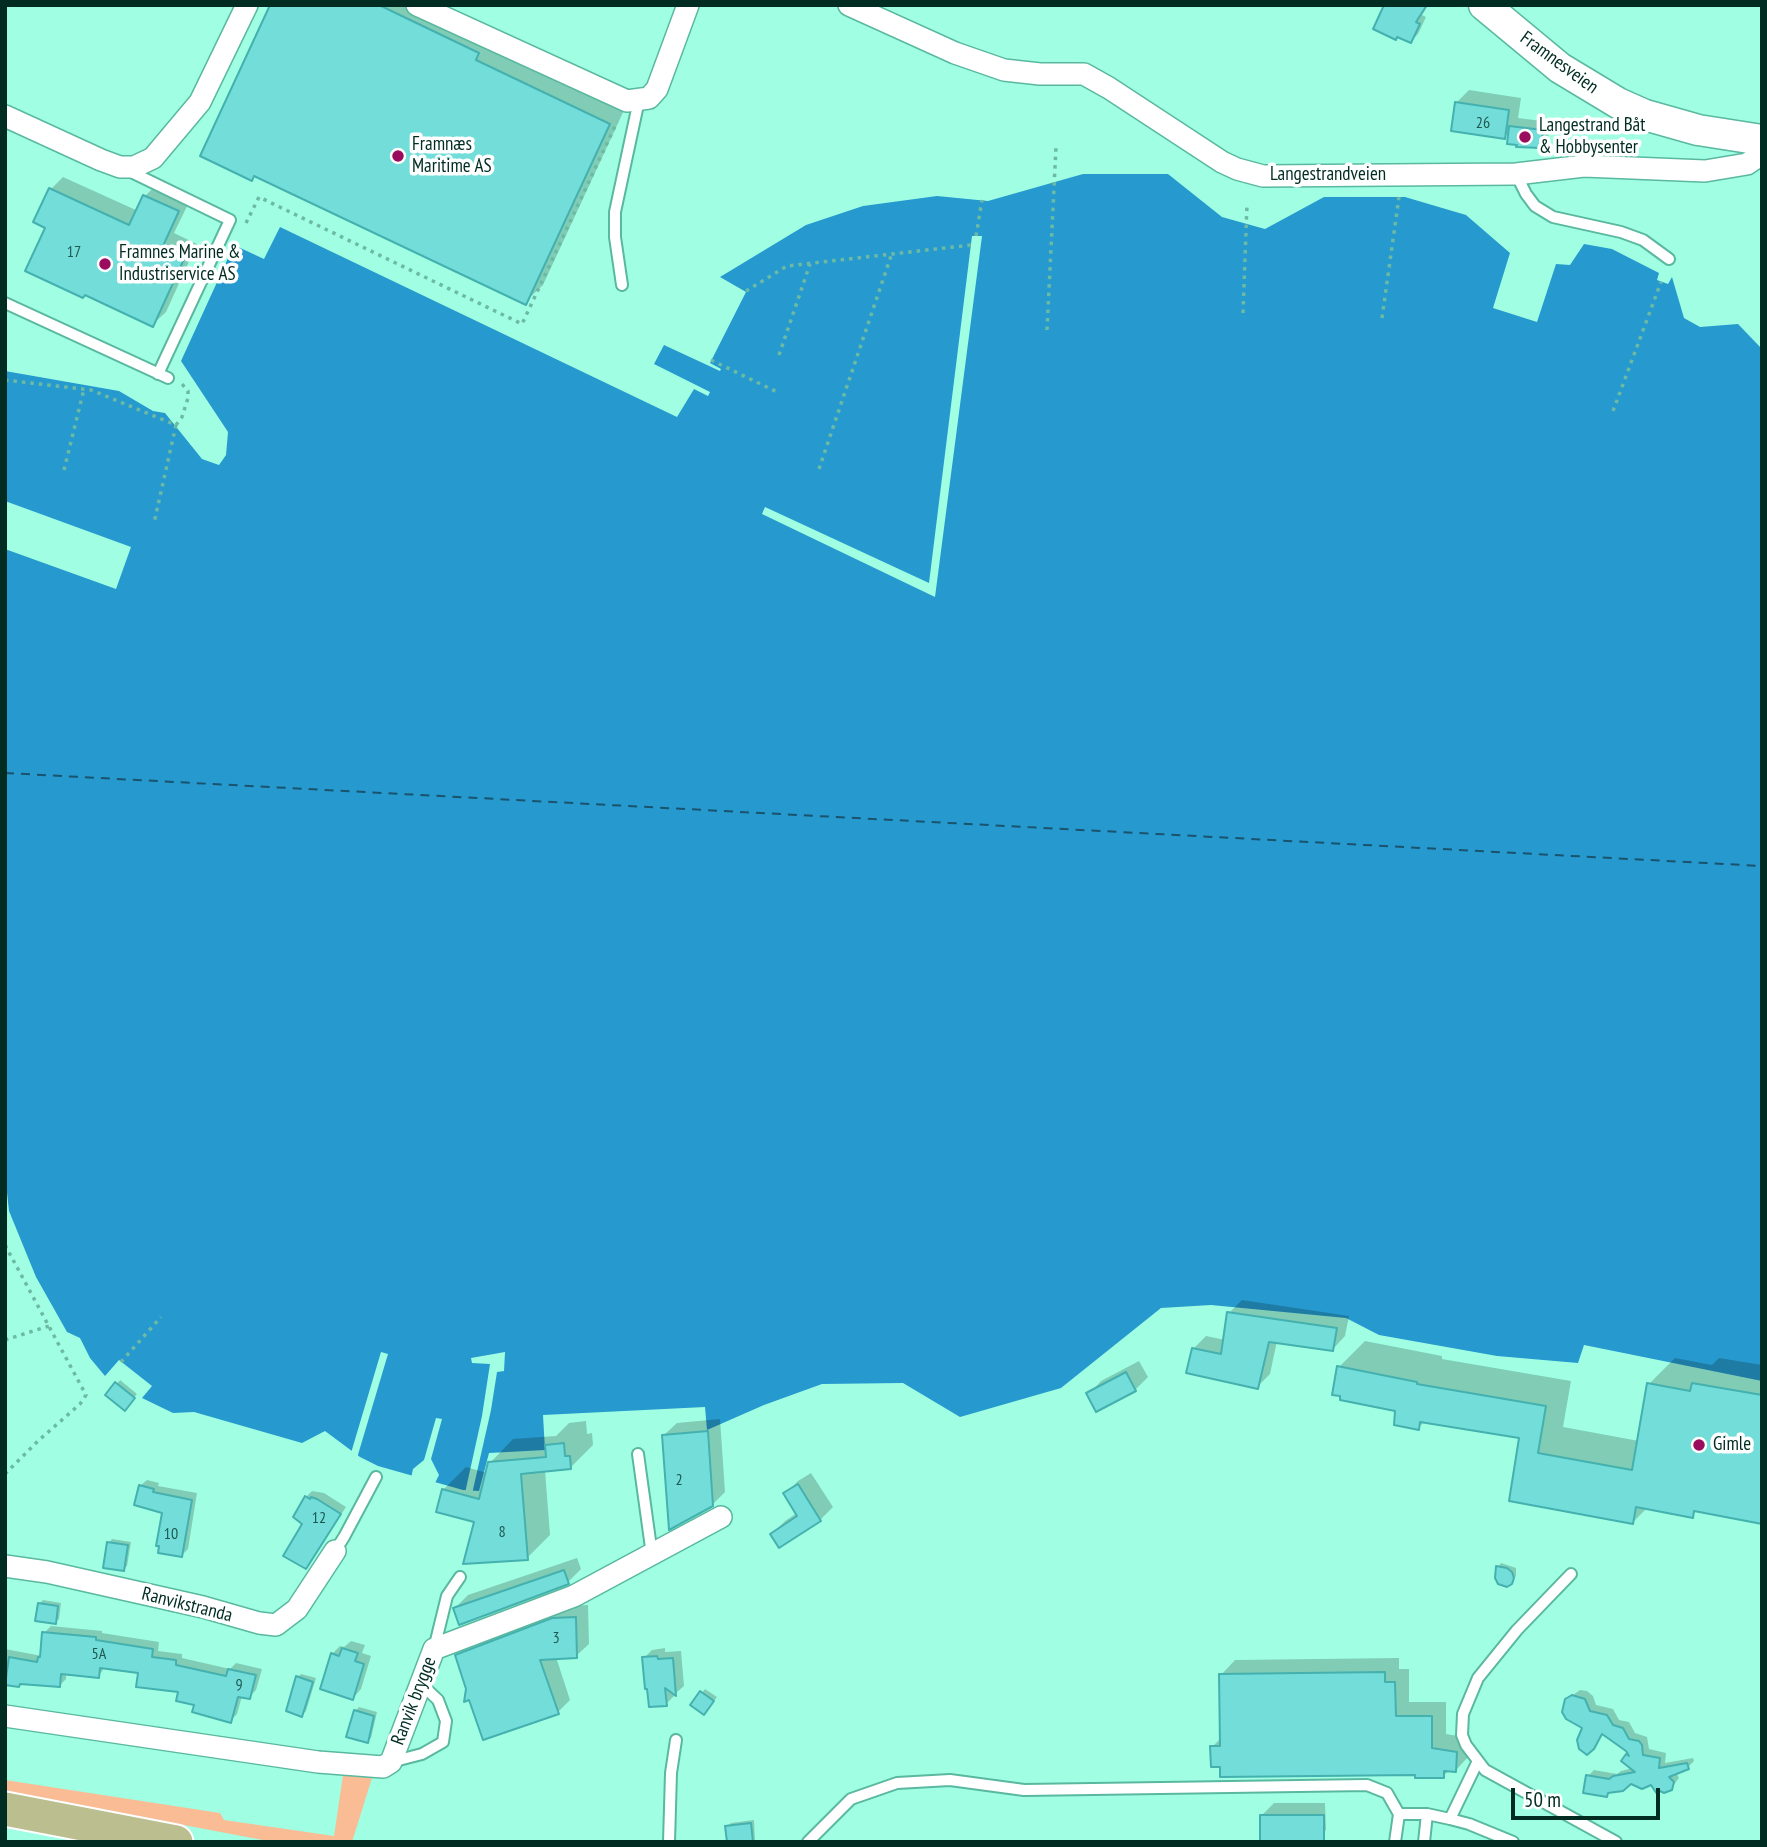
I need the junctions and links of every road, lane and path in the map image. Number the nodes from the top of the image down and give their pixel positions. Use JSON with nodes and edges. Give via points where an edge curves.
{"nodes":[{"id":1,"x":247,"y":5,"type":"edge"},
{"id":2,"x":416,"y":5,"type":"edge"},
{"id":3,"x":688,"y":5,"type":"edge"},
{"id":4,"x":849,"y":5,"type":"edge"},
{"id":5,"x":1484,"y":5,"type":"edge"},
{"id":6,"x":633,"y":100,"type":"junction"},
{"id":7,"x":5,"y":116,"type":"edge"},
{"id":8,"x":1762,"y":140,"type":"edge"},
{"id":9,"x":1056,"y":146,"type":"dead end"},
{"id":10,"x":1762,"y":154,"type":"edge"},
{"id":11,"x":120,"y":167,"type":"junction"},
{"id":12,"x":1516,"y":174,"type":"junction"},
{"id":13,"x":1399,"y":197,"type":"dead end"},
{"id":14,"x":982,"y":200,"type":"dead end"},
{"id":15,"x":1247,"y":205,"type":"dead end"},
{"id":16,"x":230,"y":220,"type":"junction"},
{"id":17,"x":976,"y":236,"type":"dead end"},
{"id":18,"x":971,"y":245,"type":"dead end"},
{"id":19,"x":892,"y":253,"type":"junction"},
{"id":20,"x":1670,"y":259,"type":"dead end"},
{"id":21,"x":810,"y":263,"type":"junction"},
{"id":22,"x":1661,"y":282,"type":"dead end"},
{"id":23,"x":622,"y":285,"type":"dead end"},
{"id":24,"x":746,"y":291,"type":"dead end"},
{"id":25,"x":5,"y":303,"type":"edge"},
{"id":26,"x":1243,"y":313,"type":"dead end"},
{"id":27,"x":1382,"y":318,"type":"dead end"},
{"id":28,"x":1047,"y":330,"type":"dead end"},
{"id":29,"x":779,"y":355,"type":"dead end"},
{"id":30,"x":711,"y":360,"type":"dead end"},
{"id":31,"x":163,"y":376,"type":"junction"},
{"id":32,"x":5,"y":380,"type":"edge"},
{"id":33,"x":84,"y":389,"type":"junction"},
{"id":34,"x":777,"y":392,"type":"dead end"},
{"id":35,"x":1613,"y":411,"type":"dead end"},
{"id":36,"x":176,"y":425,"type":"junction"},
{"id":37,"x":819,"y":469,"type":"dead end"},
{"id":38,"x":64,"y":470,"type":"dead end"},
{"id":39,"x":154,"y":523,"type":"dead end"},
{"id":40,"x":5,"y":1245,"type":"edge"},
{"id":41,"x":161,"y":1317,"type":"dead end"},
{"id":42,"x":48,"y":1326,"type":"junction"},
{"id":43,"x":5,"y":1340,"type":"edge"},
{"id":44,"x":121,"y":1362,"type":"dead end"},
{"id":45,"x":638,"y":1454,"type":"dead end"},
{"id":46,"x":5,"y":1474,"type":"edge"},
{"id":47,"x":376,"y":1477,"type":"dead end"},
{"id":48,"x":721,"y":1517,"type":"dead end"},
{"id":49,"x":335,"y":1551,"type":"joint"},
{"id":50,"x":652,"y":1555,"type":"junction"},
{"id":51,"x":5,"y":1566,"type":"edge"},
{"id":52,"x":1571,"y":1574,"type":"dead end"},
{"id":53,"x":460,"y":1577,"type":"dead end"},
{"id":54,"x":434,"y":1649,"type":"junction"},
{"id":55,"x":421,"y":1684,"type":"junction"},
{"id":56,"x":5,"y":1716,"type":"edge"},
{"id":57,"x":676,"y":1740,"type":"dead end"},
{"id":58,"x":391,"y":1762,"type":"junction"},
{"id":59,"x":1477,"y":1763,"type":"junction"},
{"id":60,"x":5,"y":1809,"type":"edge"},
{"id":61,"x":1399,"y":1814,"type":"junction"},
{"id":62,"x":1427,"y":1814,"type":"junction"},
{"id":63,"x":1450,"y":1819,"type":"junction"},
{"id":64,"x":176,"y":1842,"type":"edge"},
{"id":65,"x":669,"y":1842,"type":"edge"},
{"id":66,"x":808,"y":1842,"type":"edge"},
{"id":67,"x":1395,"y":1842,"type":"edge"},
{"id":68,"x":1424,"y":1842,"type":"edge"},
{"id":69,"x":1513,"y":1842,"type":"edge"},
{"id":70,"x":1616,"y":1842,"type":"edge"}],
"edges":[{"from":1,"to":11,"type":"street","via":[[200,102],[153,158],[134,167]]},
{"from":2,"to":6,"type":"street"},
{"from":3,"to":6,"type":"street","via":[[657,89],[649,98]]},
{"from":4,"to":12,"type":"street","name":"Langestrandveien","via":[[996,68],[1084,74],[1204,152],[1263,176]]},
{"from":5,"to":8,"type":"main road","name":"Framnesveien","via":[[1560,68],[1618,103],[1698,130]]},
{"from":6,"to":16,"type":"path","via":[[522,324],[259,197],[244,228]]},
{"from":6,"to":23,"type":"lane","via":[[615,212]]},
{"from":7,"to":11,"type":"street"},
{"from":9,"to":28,"type":"path"},
{"from":10,"to":12,"type":"street","name":"Langestrandveien","via":[[1747,164],[1705,171],[1584,166]]},
{"from":11,"to":16,"type":"lane"},
{"from":12,"to":20,"type":"lane","via":[[1535,206],[1553,217],[1621,232],[1643,240]]},
{"from":13,"to":27,"type":"path"},
{"from":14,"to":17,"type":"path"},
{"from":15,"to":26,"type":"path"},
{"from":16,"to":31,"type":"lane"},
{"from":18,"to":19,"type":"path"},
{"from":19,"to":21,"type":"path"},
{"from":19,"to":37,"type":"path"},
{"from":21,"to":24,"type":"path","via":[[787,266]]},
{"from":21,"to":29,"type":"path"},
{"from":22,"to":35,"type":"path"},
{"from":25,"to":31,"type":"lane"},
{"from":30,"to":34,"type":"path"},
{"from":31,"to":36,"type":"path","via":[[188,391],[187,407]]},
{"from":32,"to":33,"type":"path"},
{"from":33,"to":36,"type":"path"},
{"from":33,"to":38,"type":"path"},
{"from":36,"to":39,"type":"path"},
{"from":40,"to":42,"type":"path"},
{"from":41,"to":44,"type":"path"},
{"from":42,"to":43,"type":"path"},
{"from":42,"to":46,"type":"path","via":[[86,1395]]},
{"from":45,"to":50,"type":"lane"},
{"from":47,"to":49,"type":"lane"},
{"from":48,"to":50,"type":"street","name":"Ranvik brygge"},
{"from":49,"to":51,"type":"street","name":"Ranvikstranda","via":[[297,1609],[276,1625]]},
{"from":50,"to":54,"type":"street","name":"Ranvik brygge","via":[[574,1596]]},
{"from":52,"to":59,"type":"lane","via":[[1478,1678],[1461,1726]]},
{"from":53,"to":54,"type":"lane","via":[[447,1596]]},
{"from":54,"to":55,"type":"street","name":"Ranvik brygge"},
{"from":55,"to":58,"type":"street","name":"Ranvik brygge"},
{"from":55,"to":58,"type":"lane","via":[[438,1700],[446,1721],[443,1742],[422,1754]]},
{"from":56,"to":58,"type":"street","name":"Ranvik brygge","via":[[318,1762],[383,1768]]},
{"from":57,"to":65,"type":"lane"},
{"from":59,"to":63,"type":"lane"},
{"from":59,"to":70,"type":"lane"},
{"from":60,"to":64,"type":"main road"},
{"from":61,"to":62,"type":"lane"},
{"from":61,"to":66,"type":"lane","via":[[1387,1793],[1367,1785],[1024,1790],[950,1780],[897,1783],[851,1799]]},
{"from":61,"to":67,"type":"lane"},
{"from":62,"to":63,"type":"lane"},
{"from":62,"to":68,"type":"lane"},
{"from":63,"to":69,"type":"lane"}]}
